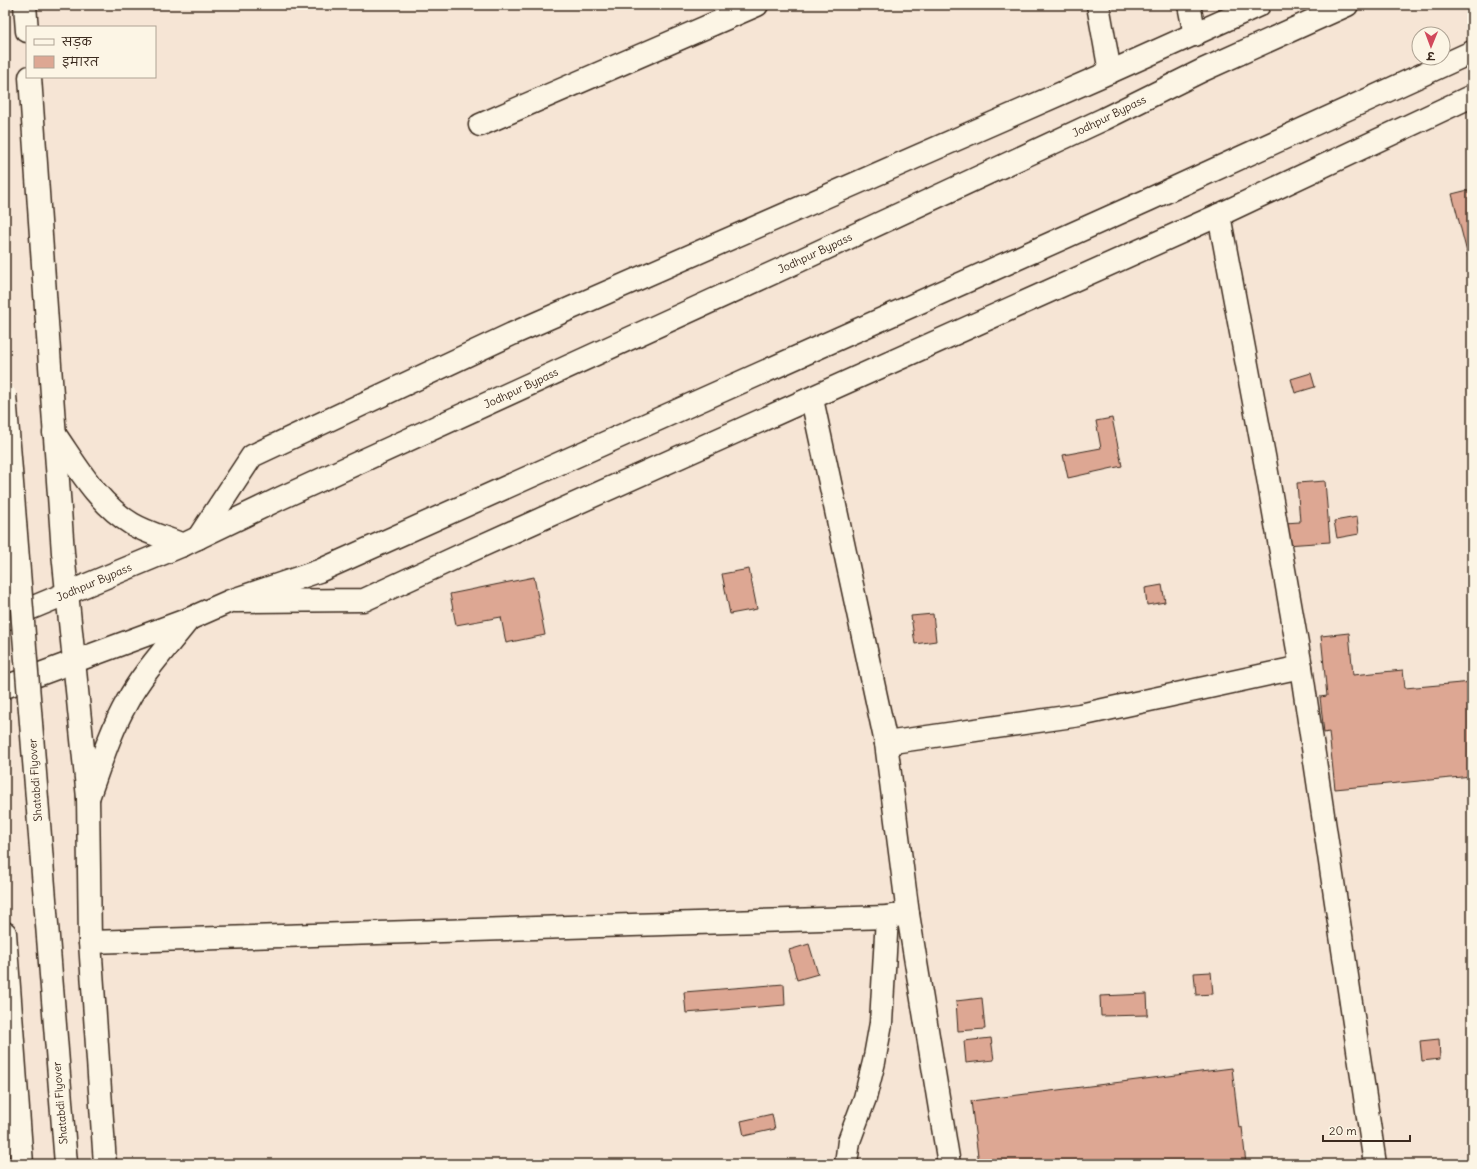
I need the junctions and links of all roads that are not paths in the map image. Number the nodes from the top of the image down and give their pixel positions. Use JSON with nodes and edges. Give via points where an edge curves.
{"nodes":[{"id":1,"x":25,"y":5,"type":"edge"},
{"id":2,"x":756,"y":5,"type":"edge"},
{"id":3,"x":1098,"y":5,"type":"edge"},
{"id":4,"x":1189,"y":5,"type":"edge"},
{"id":5,"x":1259,"y":5,"type":"edge"},
{"id":6,"x":1347,"y":5,"type":"edge"},
{"id":7,"x":27,"y":26,"type":"edge"},
{"id":8,"x":1195,"y":35,"type":"junction"},
{"id":9,"x":1472,"y":52,"type":"edge"},
{"id":10,"x":1110,"y":72,"type":"junction"},
{"id":11,"x":30,"y":78,"type":"edge"},
{"id":12,"x":1472,"y":96,"type":"edge"},
{"id":13,"x":480,"y":125,"type":"dead end"},
{"id":14,"x":1219,"y":215,"type":"junction"},
{"id":15,"x":5,"y":395,"type":"edge"},
{"id":16,"x":812,"y":399,"type":"junction"},
{"id":17,"x":54,"y":433,"type":"junction"},
{"id":18,"x":190,"y":541,"type":"junction"},
{"id":19,"x":67,"y":593,"type":"junction"},
{"id":20,"x":230,"y":601,"type":"junction"},
{"id":21,"x":5,"y":619,"type":"edge"},
{"id":22,"x":189,"y":619,"type":"junction"},
{"id":23,"x":74,"y":661,"type":"junction"},
{"id":24,"x":1301,"y":667,"type":"junction"},
{"id":25,"x":5,"y":687,"type":"edge"},
{"id":26,"x":886,"y":743,"type":"junction"},
{"id":27,"x":88,"y":798,"type":"junction"},
{"id":28,"x":898,"y":915,"type":"junction"},
{"id":29,"x":5,"y":933,"type":"edge"},
{"id":30,"x":90,"y":942,"type":"junction"},
{"id":31,"x":22,"y":1164,"type":"edge"},
{"id":32,"x":66,"y":1164,"type":"edge"},
{"id":33,"x":105,"y":1164,"type":"edge"},
{"id":34,"x":846,"y":1164,"type":"edge"},
{"id":35,"x":949,"y":1164,"type":"edge"},
{"id":36,"x":1375,"y":1164,"type":"edge"}],
"edges":[{"from":1,"to":7,"type":"main road"},
{"from":2,"to":13,"type":"main road"},
{"from":3,"to":10,"type":"main road"},
{"from":4,"to":8,"type":"main road"},
{"from":5,"to":8,"type":"main road"},
{"from":6,"to":18,"type":"main road","name":"Jodhpur Bypass","via":[[1203,70],[795,263]]},
{"from":8,"to":10,"type":"main road"},
{"from":9,"to":20,"type":"main road","via":[[1148,200],[319,570]]},
{"from":10,"to":18,"type":"main road","via":[[512,334],[252,456]]},
{"from":11,"to":17,"type":"main road"},
{"from":12,"to":14,"type":"main road"},
{"from":14,"to":16,"type":"main road"},
{"from":14,"to":24,"type":"main road"},
{"from":15,"to":32,"type":"main road","name":"Shatabdi Flyover","bridge":true},
{"from":16,"to":20,"type":"main road","via":[[364,600]]},
{"from":16,"to":26,"type":"main road"},
{"from":17,"to":18,"type":"main road","via":[[97,495],[112,510],[133,524]]},
{"from":17,"to":19,"type":"main road"},
{"from":18,"to":19,"type":"main road","name":"Jodhpur Bypass"},
{"from":19,"to":21,"type":"main road","name":"Jodhpur Bypass"},
{"from":19,"to":23,"type":"main road"},
{"from":20,"to":22,"type":"main road"},
{"from":22,"to":23,"type":"main road"},
{"from":22,"to":27,"type":"main road","via":[[139,682],[127,702]]},
{"from":23,"to":25,"type":"main road"},
{"from":23,"to":27,"type":"main road"},
{"from":24,"to":26,"type":"main road","via":[[1080,715]]},
{"from":24,"to":36,"type":"main road"},
{"from":26,"to":28,"type":"main road"},
{"from":27,"to":30,"type":"main road"},
{"from":28,"to":30,"type":"main road"},
{"from":28,"to":34,"type":"main road","via":[[874,1062],[865,1098],[849,1141]]},
{"from":28,"to":35,"type":"main road"},
{"from":29,"to":31,"type":"main road"},
{"from":30,"to":33,"type":"main road"}]}
